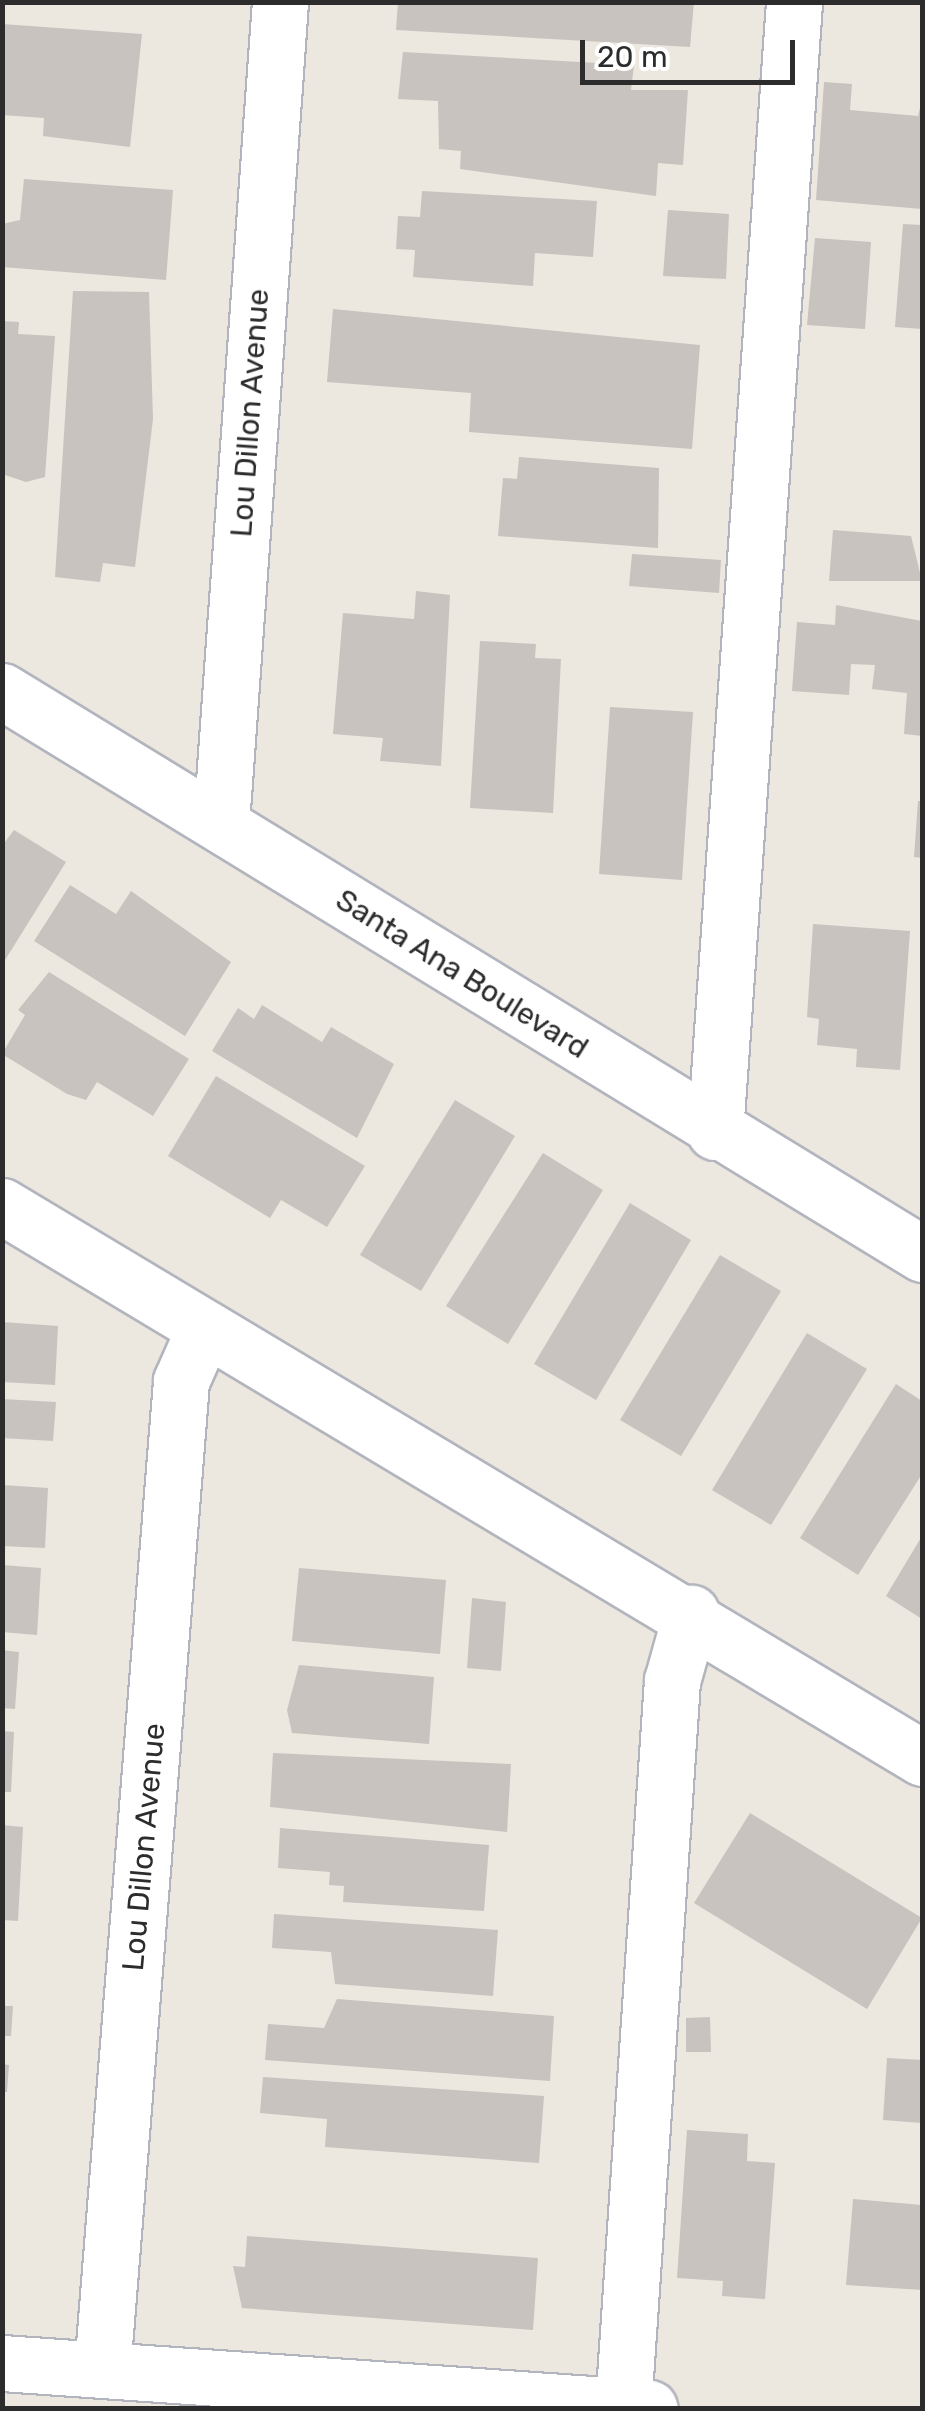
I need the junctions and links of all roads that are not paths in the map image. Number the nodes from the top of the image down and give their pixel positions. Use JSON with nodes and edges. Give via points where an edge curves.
{"nodes":[{"id":1,"x":280,"y":2,"type":"edge"},
{"id":2,"x":794,"y":2,"type":"edge"},
{"id":3,"x":2,"y":692,"type":"edge"},
{"id":4,"x":221,"y":823,"type":"junction"},
{"id":5,"x":715,"y":1132,"type":"junction"},
{"id":6,"x":2,"y":1206,"type":"edge"},
{"id":7,"x":922,"y":1254,"type":"edge"},
{"id":8,"x":204,"y":1329,"type":"junction"},
{"id":9,"x":691,"y":1613,"type":"junction"},
{"id":10,"x":922,"y":1758,"type":"edge"},
{"id":11,"x":2,"y":2363,"type":"edge"},
{"id":12,"x":102,"y":2370,"type":"junction"},
{"id":13,"x":636,"y":2408,"type":"edge"}],
"edges":[{"from":1,"to":4,"type":"street","name":"Lou Dillon Avenue"},
{"from":2,"to":5,"type":"street"},
{"from":3,"to":4,"type":"street","name":"Santa Ana Boulevard"},
{"from":4,"to":5,"type":"street","name":"Santa Ana Boulevard"},
{"from":5,"to":7,"type":"street","name":"Santa Ana Boulevard"},
{"from":6,"to":8,"type":"street"},
{"from":8,"to":9,"type":"street"},
{"from":8,"to":12,"type":"street","name":"Lou Dillon Avenue","via":[[181,1381]]},
{"from":9,"to":10,"type":"street"},
{"from":9,"to":13,"type":"street","via":[[672,1681]]},
{"from":11,"to":12,"type":"street"},
{"from":12,"to":13,"type":"street"}]}
